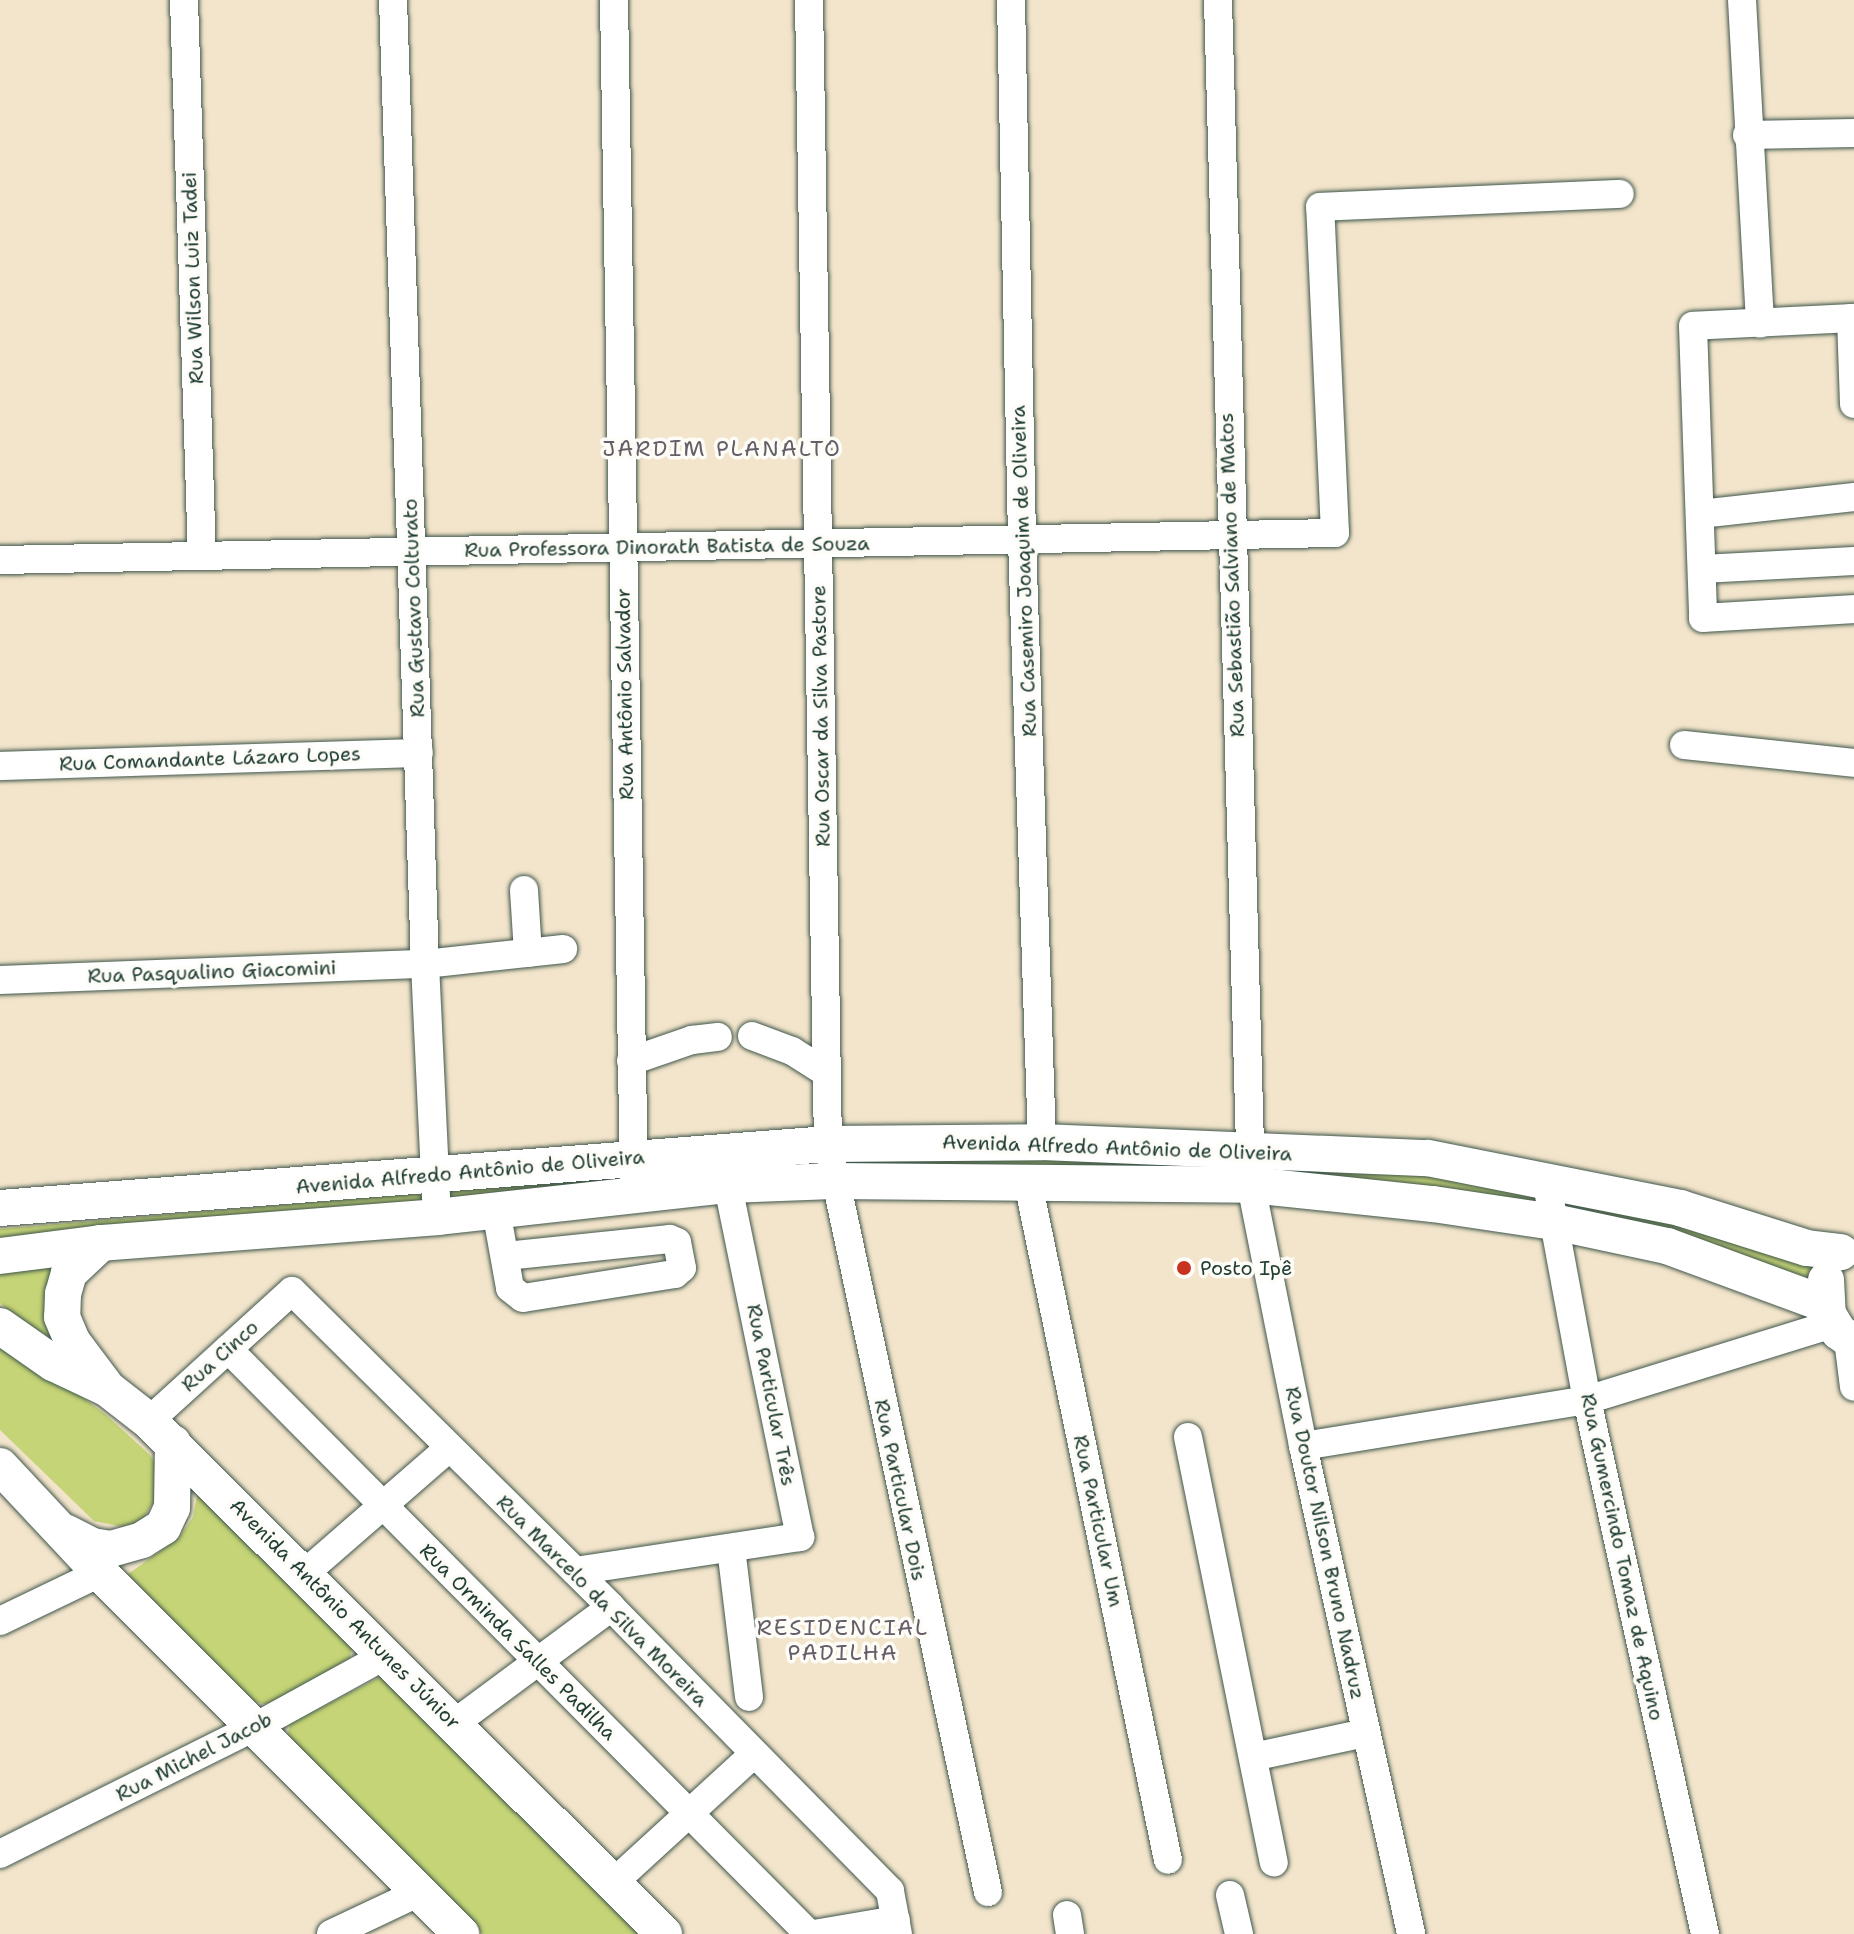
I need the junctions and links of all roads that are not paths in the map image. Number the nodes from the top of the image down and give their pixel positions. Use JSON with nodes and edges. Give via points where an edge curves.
{"nodes":[{"id":1,"x":184,"y":0,"type":"edge"},
{"id":2,"x":393,"y":0,"type":"edge"},
{"id":3,"x":614,"y":0,"type":"edge"},
{"id":4,"x":809,"y":0,"type":"edge"},
{"id":5,"x":1011,"y":0,"type":"edge"},
{"id":6,"x":1218,"y":0,"type":"edge"},
{"id":7,"x":1742,"y":0,"type":"edge"},
{"id":8,"x":1854,"y":133,"type":"edge"},
{"id":9,"x":1747,"y":135,"type":"junction"},
{"id":10,"x":1620,"y":194,"type":"dead end"},
{"id":11,"x":1852,"y":318,"type":"edge"},
{"id":12,"x":1760,"y":323,"type":"junction"},
{"id":13,"x":1854,"y":404,"type":"edge"},
{"id":14,"x":1854,"y":497,"type":"edge"},
{"id":15,"x":1700,"y":514,"type":"junction"},
{"id":16,"x":1231,"y":535,"type":"junction"},
{"id":17,"x":1022,"y":540,"type":"junction"},
{"id":18,"x":819,"y":543,"type":"junction"},
{"id":19,"x":623,"y":548,"type":"junction"},
{"id":20,"x":412,"y":552,"type":"junction"},
{"id":21,"x":202,"y":556,"type":"junction"},
{"id":22,"x":0,"y":560,"type":"edge"},
{"id":23,"x":1854,"y":561,"type":"edge"},
{"id":24,"x":1702,"y":569,"type":"junction"},
{"id":25,"x":1854,"y":609,"type":"edge"},
{"id":26,"x":1684,"y":745,"type":"dead end"},
{"id":27,"x":419,"y":753,"type":"junction"},
{"id":28,"x":1854,"y":763,"type":"edge"},
{"id":29,"x":0,"y":766,"type":"edge"},
{"id":30,"x":524,"y":890,"type":"dead end"},
{"id":31,"x":563,"y":949,"type":"dead end"},
{"id":32,"x":528,"y":953,"type":"junction"},
{"id":33,"x":425,"y":964,"type":"junction"},
{"id":34,"x":0,"y":980,"type":"edge"},
{"id":35,"x":752,"y":1036,"type":"dead end"},
{"id":36,"x":718,"y":1037,"type":"dead end"},
{"id":37,"x":631,"y":1061,"type":"junction"},
{"id":38,"x":827,"y":1073,"type":"junction"},
{"id":39,"x":1042,"y":1142,"type":"junction"},
{"id":40,"x":828,"y":1144,"type":"junction"},
{"id":41,"x":633,"y":1159,"type":"junction"},
{"id":42,"x":1250,"y":1168,"type":"junction"},
{"id":43,"x":435,"y":1176,"type":"junction"},
{"id":44,"x":1546,"y":1179,"type":"junction"},
{"id":45,"x":833,"y":1181,"type":"junction"},
{"id":46,"x":1028,"y":1183,"type":"junction"},
{"id":47,"x":728,"y":1185,"type":"junction"},
{"id":48,"x":634,"y":1196,"type":"junction"},
{"id":49,"x":0,"y":1208,"type":"edge"},
{"id":50,"x":496,"y":1210,"type":"junction"},
{"id":51,"x":437,"y":1217,"type":"junction"},
{"id":52,"x":1554,"y":1222,"type":"junction"},
{"id":53,"x":101,"y":1243,"type":"junction"},
{"id":54,"x":1847,"y":1247,"type":"edge"},
{"id":55,"x":0,"y":1256,"type":"edge"},
{"id":56,"x":506,"y":1256,"type":"junction"},
{"id":57,"x":292,"y":1291,"type":"joint"},
{"id":58,"x":0,"y":1326,"type":"edge"},
{"id":59,"x":1840,"y":1328,"type":"edge"},
{"id":60,"x":228,"y":1349,"type":"junction"},
{"id":61,"x":1854,"y":1387,"type":"edge"},
{"id":62,"x":108,"y":1389,"type":"junction"},
{"id":63,"x":1587,"y":1400,"type":"junction"},
{"id":64,"x":161,"y":1432,"type":"junction"},
{"id":65,"x":1188,"y":1437,"type":"dead end"},
{"id":66,"x":1303,"y":1446,"type":"junction"},
{"id":67,"x":449,"y":1448,"type":"junction"},
{"id":68,"x":0,"y":1466,"type":"edge"},
{"id":69,"x":383,"y":1505,"type":"junction"},
{"id":70,"x":62,"y":1530,"type":"junction"},
{"id":71,"x":731,"y":1548,"type":"junction"},
{"id":72,"x":575,"y":1571,"type":"junction"},
{"id":73,"x":100,"y":1573,"type":"junction"},
{"id":74,"x":304,"y":1574,"type":"junction"},
{"id":75,"x":611,"y":1607,"type":"junction"},
{"id":76,"x":0,"y":1621,"type":"edge"},
{"id":77,"x":386,"y":1655,"type":"junction"},
{"id":78,"x":536,"y":1662,"type":"junction"},
{"id":79,"x":749,"y":1697,"type":"dead end"},
{"id":80,"x":455,"y":1723,"type":"junction"},
{"id":81,"x":255,"y":1727,"type":"junction"},
{"id":82,"x":1365,"y":1733,"type":"junction"},
{"id":83,"x":754,"y":1754,"type":"junction"},
{"id":84,"x":1253,"y":1757,"type":"junction"},
{"id":85,"x":690,"y":1812,"type":"junction"},
{"id":86,"x":0,"y":1854,"type":"edge"},
{"id":87,"x":1168,"y":1860,"type":"dead end"},
{"id":88,"x":1274,"y":1862,"type":"dead end"},
{"id":89,"x":613,"y":1883,"type":"junction"},
{"id":90,"x":420,"y":1892,"type":"junction"},
{"id":91,"x":988,"y":1892,"type":"dead end"},
{"id":92,"x":1230,"y":1895,"type":"dead end"},
{"id":93,"x":897,"y":1927,"type":"edge"},
{"id":94,"x":331,"y":1934,"type":"edge"},
{"id":95,"x":461,"y":1934,"type":"edge"},
{"id":96,"x":664,"y":1934,"type":"edge"},
{"id":97,"x":812,"y":1934,"type":"edge"},
{"id":98,"x":1239,"y":1934,"type":"edge"},
{"id":99,"x":1411,"y":1934,"type":"edge"},
{"id":100,"x":1705,"y":1934,"type":"edge"}],
"edges":[{"from":1,"to":21,"type":"street","name":"Rua Wilson Luiz Tadei"},
{"from":2,"to":20,"type":"street","name":"Rua Gustavo Colturato"},
{"from":3,"to":19,"type":"street","name":"Rua Antônio Salvador"},
{"from":4,"to":18,"type":"street","name":"Rua Oscar da Silva Pastore"},
{"from":5,"to":17,"type":"street","name":"Rua Casemiro Joaquim de Oliveira"},
{"from":6,"to":16,"type":"street","name":"Rua Sebastião Salviano de Matos"},
{"from":7,"to":9,"type":"street"},
{"from":8,"to":9,"type":"street"},
{"from":9,"to":12,"type":"street"},
{"from":10,"to":16,"type":"street","name":"Rua Professora Dinorath Batista de Souza","via":[[1320,207],[1335,533]]},
{"from":11,"to":12,"type":"street"},
{"from":11,"to":13,"type":"street"},
{"from":12,"to":15,"type":"street","via":[[1693,326]]},
{"from":14,"to":15,"type":"street"},
{"from":15,"to":24,"type":"street"},
{"from":16,"to":17,"type":"street","name":"Rua Professora Dinorath Batista de Souza"},
{"from":16,"to":42,"type":"street","name":"Rua Sebastião Salviano de Matos"},
{"from":17,"to":18,"type":"street","name":"Rua Professora Dinorath Batista de Souza"},
{"from":17,"to":39,"type":"street","name":"Rua Casemiro Joaquim de Oliveira"},
{"from":18,"to":19,"type":"street","name":"Rua Professora Dinorath Batista de Souza"},
{"from":18,"to":38,"type":"street","name":"Rua Oscar da Silva Pastore"},
{"from":19,"to":20,"type":"street","name":"Rua Professora Dinorath Batista de Souza"},
{"from":19,"to":37,"type":"street","name":"Rua Antônio Salvador"},
{"from":20,"to":21,"type":"street","name":"Rua Professora Dinorath Batista de Souza"},
{"from":20,"to":27,"type":"street","name":"Rua Gustavo Colturato"},
{"from":21,"to":22,"type":"street","name":"Rua Professora Dinorath Batista de Souza"},
{"from":23,"to":24,"type":"street"},
{"from":24,"to":25,"type":"street","via":[[1703,618]]},
{"from":26,"to":28,"type":"street"},
{"from":27,"to":29,"type":"street","name":"Rua Comandante Lázaro Lopes"},
{"from":27,"to":33,"type":"street","name":"Rua Gustavo Colturato"},
{"from":30,"to":32,"type":"street"},
{"from":31,"to":32,"type":"street","name":"Rua Pasqualino Giacomini"},
{"from":32,"to":33,"type":"street","name":"Rua Pasqualino Giacomini"},
{"from":33,"to":34,"type":"street","name":"Rua Pasqualino Giacomini"},
{"from":33,"to":43,"type":"street","name":"Rua Gustavo Colturato"},
{"from":35,"to":38,"type":"street","via":[[792,1051]]},
{"from":36,"to":37,"type":"street","via":[[692,1040]]},
{"from":37,"to":41,"type":"street","name":"Rua Antônio Salvador"},
{"from":38,"to":40,"type":"street","name":"Rua Oscar da Silva Pastore"},
{"from":39,"to":40,"type":"main road","name":"Avenida Alfredo Antônio de Oliveira"},
{"from":39,"to":42,"type":"main road","name":"Avenida Alfredo Antônio de Oliveira"},
{"from":40,"to":41,"type":"main road","name":"Avenida Alfredo Antônio de Oliveira"},
{"from":40,"to":45,"type":"street","name":"Rua Particular Dois"},
{"from":41,"to":43,"type":"main road","name":"Avenida Alfredo Antônio de Oliveira"},
{"from":41,"to":48,"type":"street","name":"Rua Antônio Salvador"},
{"from":42,"to":44,"type":"main road","name":"Avenida Alfredo Antônio de Oliveira","via":[[1428,1158]]},
{"from":42,"to":46,"type":"main road","name":"Avenida Alfredo Antônio de Oliveira"},
{"from":42,"to":52,"type":"main road","name":"Avenida Alfredo Antônio de Oliveira"},
{"from":42,"to":66,"type":"street","name":"Rua Doutor Nilson Bruno Nadruz"},
{"from":43,"to":49,"type":"main road","name":"Avenida Alfredo Antônio de Oliveira"},
{"from":43,"to":51,"type":"street","name":"Rua Gustavo Colturato"},
{"from":44,"to":52,"type":"street","name":"Rua Gumercindo Tomaz de Aquino"},
{"from":44,"to":54,"type":"main road","name":"Avenida Alfredo Antônio de Oliveira","via":[[1680,1208],[1807,1248]]},
{"from":45,"to":46,"type":"main road","name":"Avenida Alfredo Antônio de Oliveira"},
{"from":45,"to":47,"type":"main road","name":"Avenida Alfredo Antônio de Oliveira"},
{"from":45,"to":91,"type":"street","name":"Rua Particular Dois"},
{"from":46,"to":87,"type":"street","name":"Rua Particular Um"},
{"from":47,"to":48,"type":"main road","name":"Avenida Alfredo Antônio de Oliveira"},
{"from":47,"to":71,"type":"street","name":"Rua Particular Três","via":[[800,1537]]},
{"from":48,"to":50,"type":"main road","name":"Avenida Alfredo Antônio de Oliveira"},
{"from":50,"to":51,"type":"main road","name":"Avenida Alfredo Antônio de Oliveira"},
{"from":50,"to":56,"type":"street"},
{"from":51,"to":53,"type":"main road","name":"Avenida Alfredo Antônio de Oliveira"},
{"from":52,"to":59,"type":"main road","name":"Avenida Alfredo Antônio de Oliveira","via":[[1667,1246]]},
{"from":52,"to":63,"type":"street","name":"Rua Gumercindo Tomaz de Aquino"},
{"from":53,"to":55,"type":"main road","name":"Avenida Alfredo Antônio de Oliveira"},
{"from":53,"to":62,"type":"main road","via":[[69,1273],[62,1317],[72,1341]]},
{"from":54,"to":59,"type":"main road","via":[[1827,1276]]},
{"from":56,"to":56,"type":"street","via":[[510,1288],[523,1298],[675,1274],[682,1268],[677,1242],[670,1239]]},
{"from":57,"to":60,"type":"street","name":"Rua Cinco"},
{"from":57,"to":67,"type":"street","name":"Rua Marcelo da Silva Moreira"},
{"from":58,"to":62,"type":"main road","name":"Avenida Antônio Antunes Júnior","via":[[53,1363]]},
{"from":59,"to":61,"type":"street"},
{"from":59,"to":63,"type":"street"},
{"from":60,"to":64,"type":"street","name":"Rua Cinco"},
{"from":60,"to":69,"type":"street","name":"Rua Orminda Salles Padilha"},
{"from":62,"to":64,"type":"main road","name":"Avenida Antônio Antunes Júnior"},
{"from":63,"to":66,"type":"street"},
{"from":63,"to":100,"type":"street","name":"Rua Gumercindo Tomaz de Aquino"},
{"from":64,"to":70,"type":"main road","via":[[172,1508],[163,1527],[111,1549],[92,1546]]},
{"from":64,"to":74,"type":"main road","name":"Avenida Antônio Antunes Júnior"},
{"from":65,"to":84,"type":"street"},
{"from":66,"to":82,"type":"street","name":"Rua Doutor Nilson Bruno Nadruz"},
{"from":67,"to":69,"type":"street"},
{"from":67,"to":72,"type":"street","name":"Rua Marcelo da Silva Moreira"},
{"from":68,"to":70,"type":"main road"},
{"from":69,"to":74,"type":"street"},
{"from":69,"to":78,"type":"street","name":"Rua Orminda Salles Padilha"},
{"from":70,"to":73,"type":"main road"},
{"from":71,"to":72,"type":"street","name":"Rua Particular Três"},
{"from":71,"to":79,"type":"street"},
{"from":72,"to":75,"type":"street","name":"Rua Marcelo da Silva Moreira"},
{"from":73,"to":76,"type":"street"},
{"from":73,"to":81,"type":"main road"},
{"from":74,"to":77,"type":"main road","name":"Avenida Antônio Antunes Júnior"},
{"from":75,"to":78,"type":"street"},
{"from":75,"to":83,"type":"street","name":"Rua Marcelo da Silva Moreira"},
{"from":77,"to":80,"type":"main road","name":"Avenida Antônio Antunes Júnior"},
{"from":77,"to":81,"type":"street","name":"Rua Michel Jacob"},
{"from":78,"to":80,"type":"street"},
{"from":78,"to":85,"type":"street","name":"Rua Orminda Salles Padilha"},
{"from":80,"to":89,"type":"main road","name":"Avenida Antônio Antunes Júnior"},
{"from":81,"to":86,"type":"street","name":"Rua Michel Jacob"},
{"from":81,"to":90,"type":"main road"},
{"from":82,"to":84,"type":"street"},
{"from":82,"to":99,"type":"street","name":"Rua Doutor Nilson Bruno Nadruz"},
{"from":83,"to":85,"type":"street"},
{"from":83,"to":93,"type":"street","name":"Rua Marcelo da Silva Moreira","via":[[890,1891]]},
{"from":84,"to":88,"type":"street"},
{"from":85,"to":89,"type":"street"},
{"from":85,"to":97,"type":"street","name":"Rua Orminda Salles Padilha"},
{"from":89,"to":96,"type":"main road","name":"Avenida Antônio Antunes Júnior"},
{"from":90,"to":94,"type":"street"},
{"from":90,"to":95,"type":"main road"},
{"from":92,"to":98,"type":"street"},
{"from":93,"to":97,"type":"street"}]}
